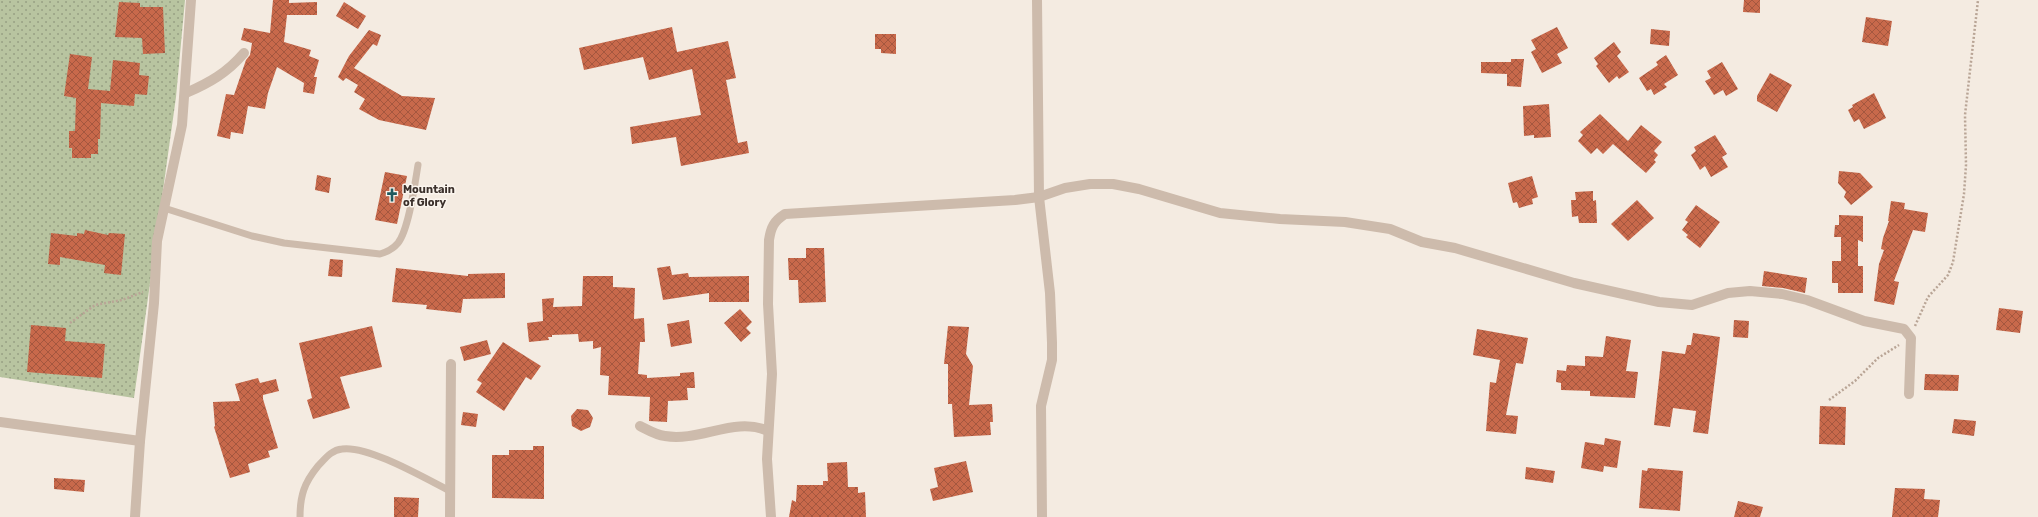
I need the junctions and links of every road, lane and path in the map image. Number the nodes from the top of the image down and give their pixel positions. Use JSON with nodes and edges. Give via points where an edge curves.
{"nodes":[{"id":1,"x":192,"y":0,"type":"edge"},
{"id":2,"x":1036,"y":0,"type":"edge"},
{"id":3,"x":1978,"y":0,"type":"edge"},
{"id":4,"x":244,"y":53,"type":"dead end"},
{"id":5,"x":186,"y":93,"type":"junction"},
{"id":6,"x":418,"y":164,"type":"dead end"},
{"id":7,"x":1039,"y":197,"type":"junction"},
{"id":8,"x":164,"y":208,"type":"junction"},
{"id":9,"x":154,"y":287,"type":"junction"},
{"id":10,"x":70,"y":323,"type":"dead end"},
{"id":11,"x":1911,"y":338,"type":"junction"},
{"id":12,"x":451,"y":364,"type":"dead end"},
{"id":13,"x":1909,"y":394,"type":"dead end"},
{"id":14,"x":1829,"y":400,"type":"dead end"},
{"id":15,"x":0,"y":422,"type":"edge"},
{"id":16,"x":640,"y":426,"type":"dead end"},
{"id":17,"x":768,"y":431,"type":"junction"},
{"id":18,"x":140,"y":441,"type":"junction"},
{"id":19,"x":450,"y":492,"type":"junction"},
{"id":20,"x":135,"y":517,"type":"edge"},
{"id":21,"x":300,"y":517,"type":"edge"},
{"id":22,"x":450,"y":517,"type":"edge"},
{"id":23,"x":771,"y":517,"type":"edge"},
{"id":24,"x":1042,"y":517,"type":"edge"}],
"edges":[{"from":1,"to":5,"type":"street"},
{"from":2,"to":7,"type":"street"},
{"from":3,"to":11,"type":"path","via":[[1965,115],[1964,194],[1953,262],[1948,276],[1928,297]]},
{"from":4,"to":5,"type":"street","via":[[218,78]]},
{"from":5,"to":8,"type":"street","via":[[182,125]]},
{"from":6,"to":8,"type":"lane","via":[[405,228],[399,242],[380,254],[305,246],[252,236]]},
{"from":7,"to":11,"type":"street","via":[[1064,188],[1113,184],[1220,213],[1345,222],[1390,229],[1422,242],[1463,250],[1574,283],[1659,302],[1692,305],[1728,293],[1750,291],[1782,294],[1807,300],[1864,321],[1904,329]]},
{"from":7,"to":17,"type":"street","via":[[785,214],[775,221],[769,240],[768,304],[772,374]]},
{"from":7,"to":24,"type":"street","via":[[1052,344],[1052,360],[1041,406]]},
{"from":8,"to":9,"type":"street","via":[[157,241]]},
{"from":9,"to":10,"type":"path","via":[[122,300],[95,305]]},
{"from":9,"to":18,"type":"street"},
{"from":11,"to":13,"type":"street"},
{"from":11,"to":14,"type":"path","via":[[1878,358],[1855,381]]},
{"from":12,"to":19,"type":"street"},
{"from":15,"to":18,"type":"street"},
{"from":16,"to":17,"type":"street","via":[[665,436],[680,437],[741,426]]},
{"from":17,"to":23,"type":"street","via":[[767,478]]},
{"from":18,"to":20,"type":"street"},
{"from":19,"to":21,"type":"lane","via":[[356,449],[342,449],[329,454],[311,474],[300,498]]},
{"from":19,"to":22,"type":"street"}]}
